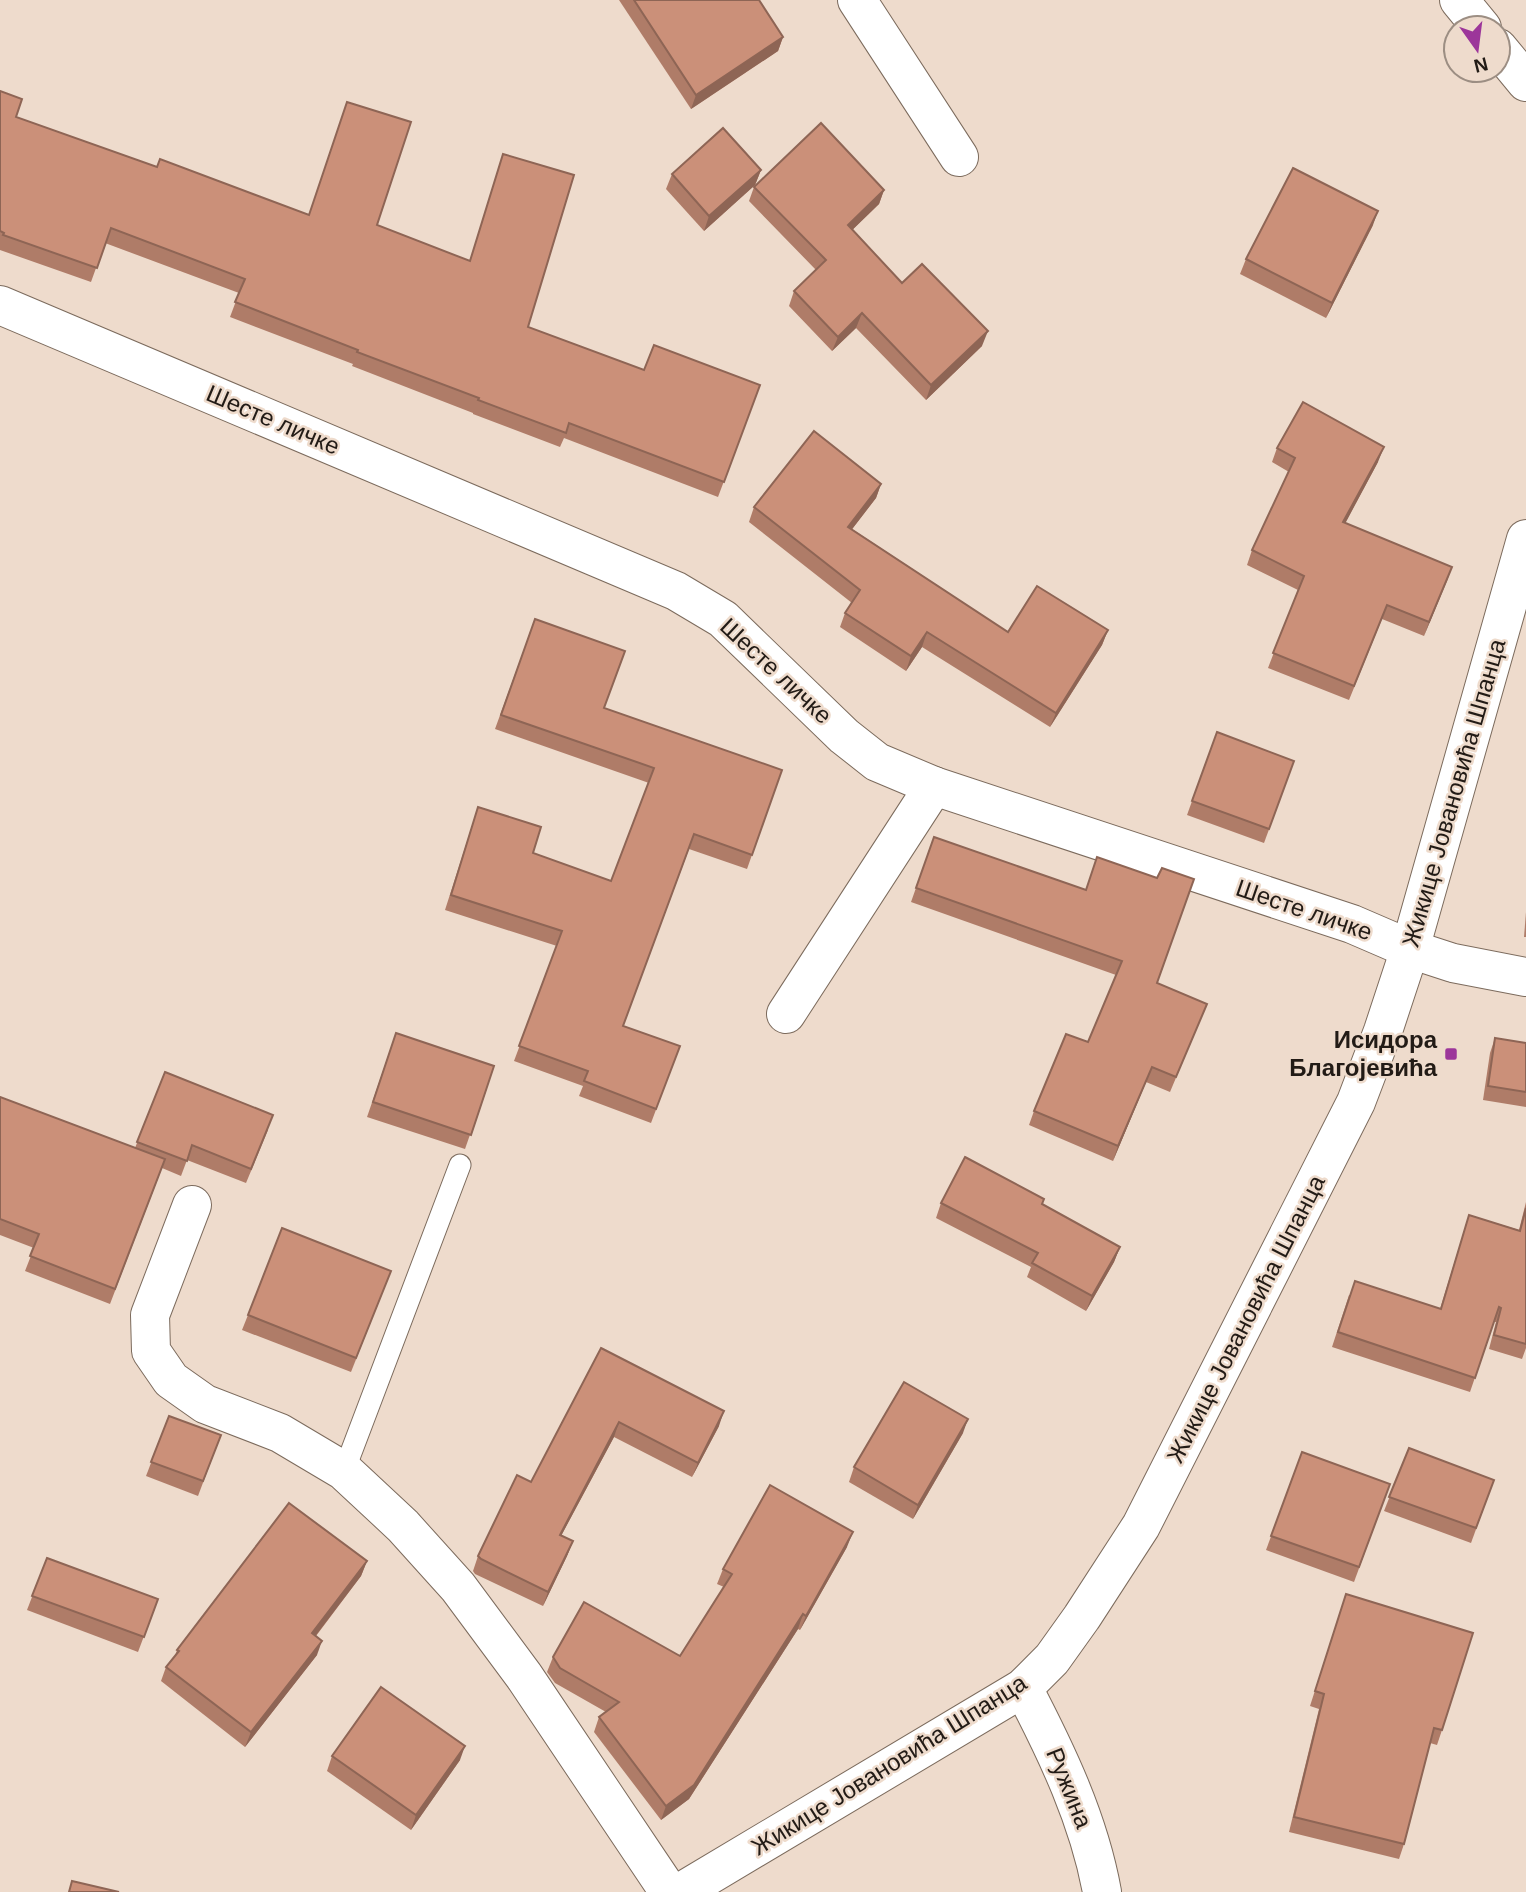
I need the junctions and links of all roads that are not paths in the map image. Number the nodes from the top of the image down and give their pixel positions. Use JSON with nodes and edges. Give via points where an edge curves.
{"nodes":[{"id":1,"x":857,"y":0,"type":"edge"},
{"id":2,"x":1459,"y":0,"type":"edge"},
{"id":3,"x":1470,"y":14,"type":"edge"},
{"id":4,"x":1512,"y":65,"type":"edge"},
{"id":5,"x":1526,"y":82,"type":"edge"},
{"id":6,"x":959,"y":157,"type":"dead end"},
{"id":7,"x":0,"y":305,"type":"edge"},
{"id":8,"x":1526,"y":539,"type":"edge"},
{"id":9,"x":934,"y":786,"type":"junction"},
{"id":10,"x":1410,"y":949,"type":"junction"},
{"id":11,"x":1526,"y":977,"type":"edge"},
{"id":12,"x":786,"y":1014,"type":"dead end"},
{"id":13,"x":460,"y":1165,"type":"dead end"},
{"id":14,"x":192,"y":1205,"type":"dead end"},
{"id":15,"x":344,"y":1471,"type":"junction"},
{"id":16,"x":1023,"y":1688,"type":"junction"},
{"id":17,"x":669,"y":1892,"type":"edge"},
{"id":18,"x":681,"y":1892,"type":"edge"},
{"id":19,"x":1102,"y":1892,"type":"edge"}],
"edges":[{"from":1,"to":6,"type":"street"},
{"from":2,"to":3,"type":"street"},
{"from":4,"to":5,"type":"street"},
{"from":7,"to":9,"type":"street","name":"Шесте личке","via":[[676,591],[723,619],[877,762]]},
{"from":8,"to":10,"type":"street","name":"Жикице Јовановића Шпанца"},
{"from":9,"to":10,"type":"street","name":"Шесте личке","via":[[1352,924]]},
{"from":9,"to":12,"type":"street"},
{"from":10,"to":11,"type":"street","name":"Шесте личке","via":[[1453,963]]},
{"from":10,"to":16,"type":"street","name":"Жикице Јовановића Шпанца","via":[[1356,1102],[1141,1526],[1083,1617]]},
{"from":13,"to":15,"type":"lane"},
{"from":14,"to":15,"type":"street","via":[[150,1315],[151,1351],[171,1380],[205,1404],[280,1433]]},
{"from":15,"to":17,"type":"street","via":[[404,1527],[457,1587],[524,1676]]},
{"from":16,"to":18,"type":"street","name":"Жикице Јовановића Шпанца"},
{"from":16,"to":19,"type":"street","name":"Ружина","via":[[1055,1749],[1091,1842]]}]}
